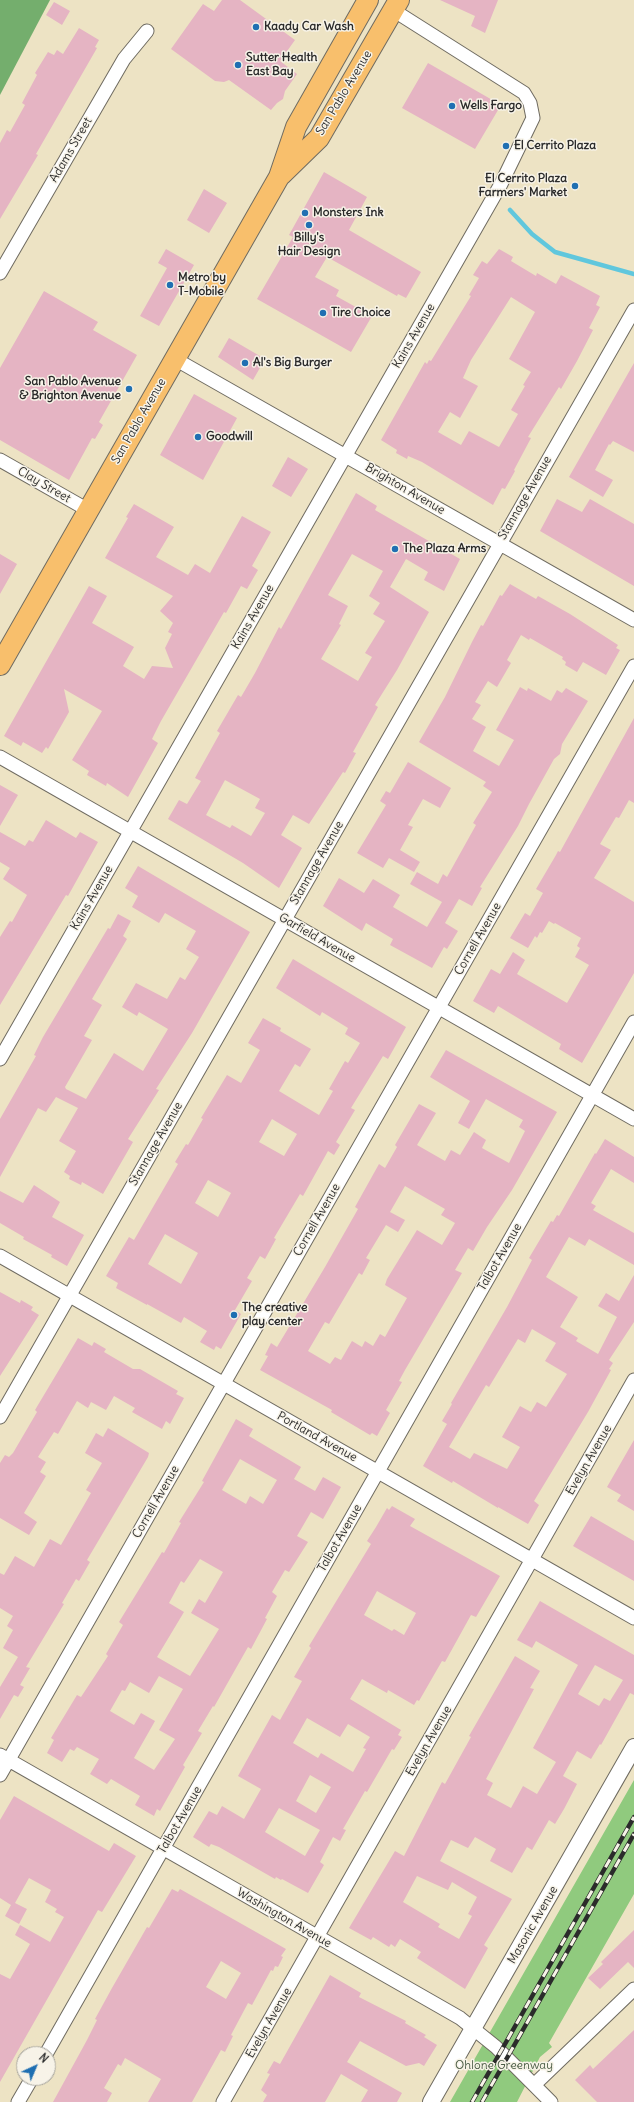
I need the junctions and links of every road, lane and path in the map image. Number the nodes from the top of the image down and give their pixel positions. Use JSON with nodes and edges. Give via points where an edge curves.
{"nodes":[{"id":1,"x":368,"y":0,"type":"edge"},
{"id":2,"x":396,"y":5,"type":"edge"},
{"id":3,"x":147,"y":31,"type":"dead end"},
{"id":4,"x":279,"y":177,"type":"junction"},
{"id":5,"x":0,"y":273,"type":"edge"},
{"id":6,"x":634,"y":310,"type":"edge"},
{"id":7,"x":175,"y":358,"type":"junction"},
{"id":8,"x":345,"y":455,"type":"junction"},
{"id":9,"x":0,"y":460,"type":"edge"},
{"id":10,"x":88,"y":510,"type":"junction"},
{"id":11,"x":499,"y":542,"type":"junction"},
{"id":12,"x":634,"y":620,"type":"edge"},
{"id":13,"x":0,"y":665,"type":"edge"},
{"id":14,"x":634,"y":666,"type":"edge"},
{"id":15,"x":0,"y":757,"type":"edge"},
{"id":16,"x":131,"y":832,"type":"junction"},
{"id":17,"x":285,"y":920,"type":"junction"},
{"id":18,"x":438,"y":1007,"type":"junction"},
{"id":19,"x":634,"y":1022,"type":"edge"},
{"id":20,"x":0,"y":1059,"type":"edge"},
{"id":21,"x":592,"y":1095,"type":"junction"},
{"id":22,"x":634,"y":1119,"type":"edge"},
{"id":23,"x":0,"y":1256,"type":"edge"},
{"id":24,"x":69,"y":1296,"type":"junction"},
{"id":25,"x":634,"y":1380,"type":"edge"},
{"id":26,"x":223,"y":1385,"type":"junction"},
{"id":27,"x":0,"y":1417,"type":"edge"},
{"id":28,"x":378,"y":1472,"type":"junction"},
{"id":29,"x":532,"y":1560,"type":"junction"},
{"id":30,"x":634,"y":1618,"type":"edge"},
{"id":31,"x":634,"y":1747,"type":"edge"},
{"id":32,"x":4,"y":1758,"type":"edge"},
{"id":33,"x":0,"y":1775,"type":"edge"},
{"id":34,"x":163,"y":1848,"type":"junction"},
{"id":35,"x":317,"y":1937,"type":"junction"},
{"id":36,"x":634,"y":1989,"type":"edge"},
{"id":37,"x":473,"y":2028,"type":"junction"},
{"id":38,"x":51,"y":2046,"type":"edge"},
{"id":39,"x":534,"y":2085,"type":"junction"},
{"id":40,"x":27,"y":2086,"type":"edge"},
{"id":41,"x":18,"y":2102,"type":"edge"},
{"id":42,"x":223,"y":2102,"type":"edge"},
{"id":43,"x":431,"y":2102,"type":"edge"},
{"id":44,"x":551,"y":2102,"type":"edge"}],
"edges":[{"from":1,"to":4,"type":"main road","name":"San Pablo Avenue","via":[[296,127]]},
{"from":2,"to":4,"type":"main road","name":"San Pablo Avenue","via":[[319,138]]},
{"from":2,"to":8,"type":"street","name":"Kains Avenue","via":[[524,93],[530,103],[533,118],[506,175]]},
{"from":3,"to":5,"type":"street","name":"Adams Street","via":[[124,59]]},
{"from":4,"to":7,"type":"main road","name":"San Pablo Avenue"},
{"from":6,"to":11,"type":"street","name":"Stannage Avenue"},
{"from":7,"to":8,"type":"street","name":"Brighton Avenue"},
{"from":7,"to":10,"type":"main road","name":"San Pablo Avenue"},
{"from":8,"to":11,"type":"street","name":"Brighton Avenue"},
{"from":8,"to":16,"type":"street","name":"Kains Avenue"},
{"from":9,"to":10,"type":"street","name":"Clay Street"},
{"from":10,"to":13,"type":"main road","name":"San Pablo Avenue"},
{"from":11,"to":12,"type":"street","name":"Brighton Avenue"},
{"from":11,"to":17,"type":"street","name":"Stannage Avenue"},
{"from":14,"to":18,"type":"street","name":"Cornell Avenue"},
{"from":15,"to":16,"type":"street","name":"Garfield Avenue"},
{"from":16,"to":17,"type":"street","name":"Garfield Avenue"},
{"from":16,"to":20,"type":"street","name":"Kains Avenue"},
{"from":17,"to":18,"type":"street","name":"Garfield Avenue"},
{"from":17,"to":24,"type":"street","name":"Stannage Avenue"},
{"from":18,"to":21,"type":"street","name":"Garfield Avenue"},
{"from":18,"to":26,"type":"street","name":"Cornell Avenue"},
{"from":19,"to":21,"type":"street","name":"Talbot Avenue"},
{"from":21,"to":22,"type":"street","name":"Garfield Avenue"},
{"from":21,"to":28,"type":"street","name":"Talbot Avenue"},
{"from":23,"to":24,"type":"street","name":"Portland Avenue"},
{"from":24,"to":26,"type":"street","name":"Portland Avenue"},
{"from":24,"to":27,"type":"street","name":"Stannage Avenue"},
{"from":25,"to":29,"type":"street","name":"Evelyn Avenue"},
{"from":26,"to":28,"type":"street","name":"Portland Avenue"},
{"from":26,"to":32,"type":"street","name":"Cornell Avenue"},
{"from":28,"to":29,"type":"street","name":"Portland Avenue"},
{"from":28,"to":34,"type":"street","name":"Talbot Avenue"},
{"from":29,"to":30,"type":"street","name":"Portland Avenue"},
{"from":29,"to":35,"type":"street","name":"Evelyn Avenue"},
{"from":31,"to":37,"type":"street","name":"Masonic Avenue"},
{"from":32,"to":33,"type":"street","name":"Cornell Avenue"},
{"from":32,"to":34,"type":"street","name":"Washington Avenue"},
{"from":34,"to":35,"type":"street","name":"Washington Avenue"},
{"from":34,"to":38,"type":"street","name":"Talbot Avenue"},
{"from":35,"to":37,"type":"street","name":"Washington Avenue","via":[[460,2018]]},
{"from":35,"to":42,"type":"street","name":"Evelyn Avenue"},
{"from":36,"to":39,"type":"street"},
{"from":37,"to":39,"type":"street","name":"Washington Avenue"},
{"from":37,"to":43,"type":"street","name":"Masonic Avenue"},
{"from":39,"to":44,"type":"street","name":"Washington Avenue"},
{"from":40,"to":41,"type":"street"}]}
